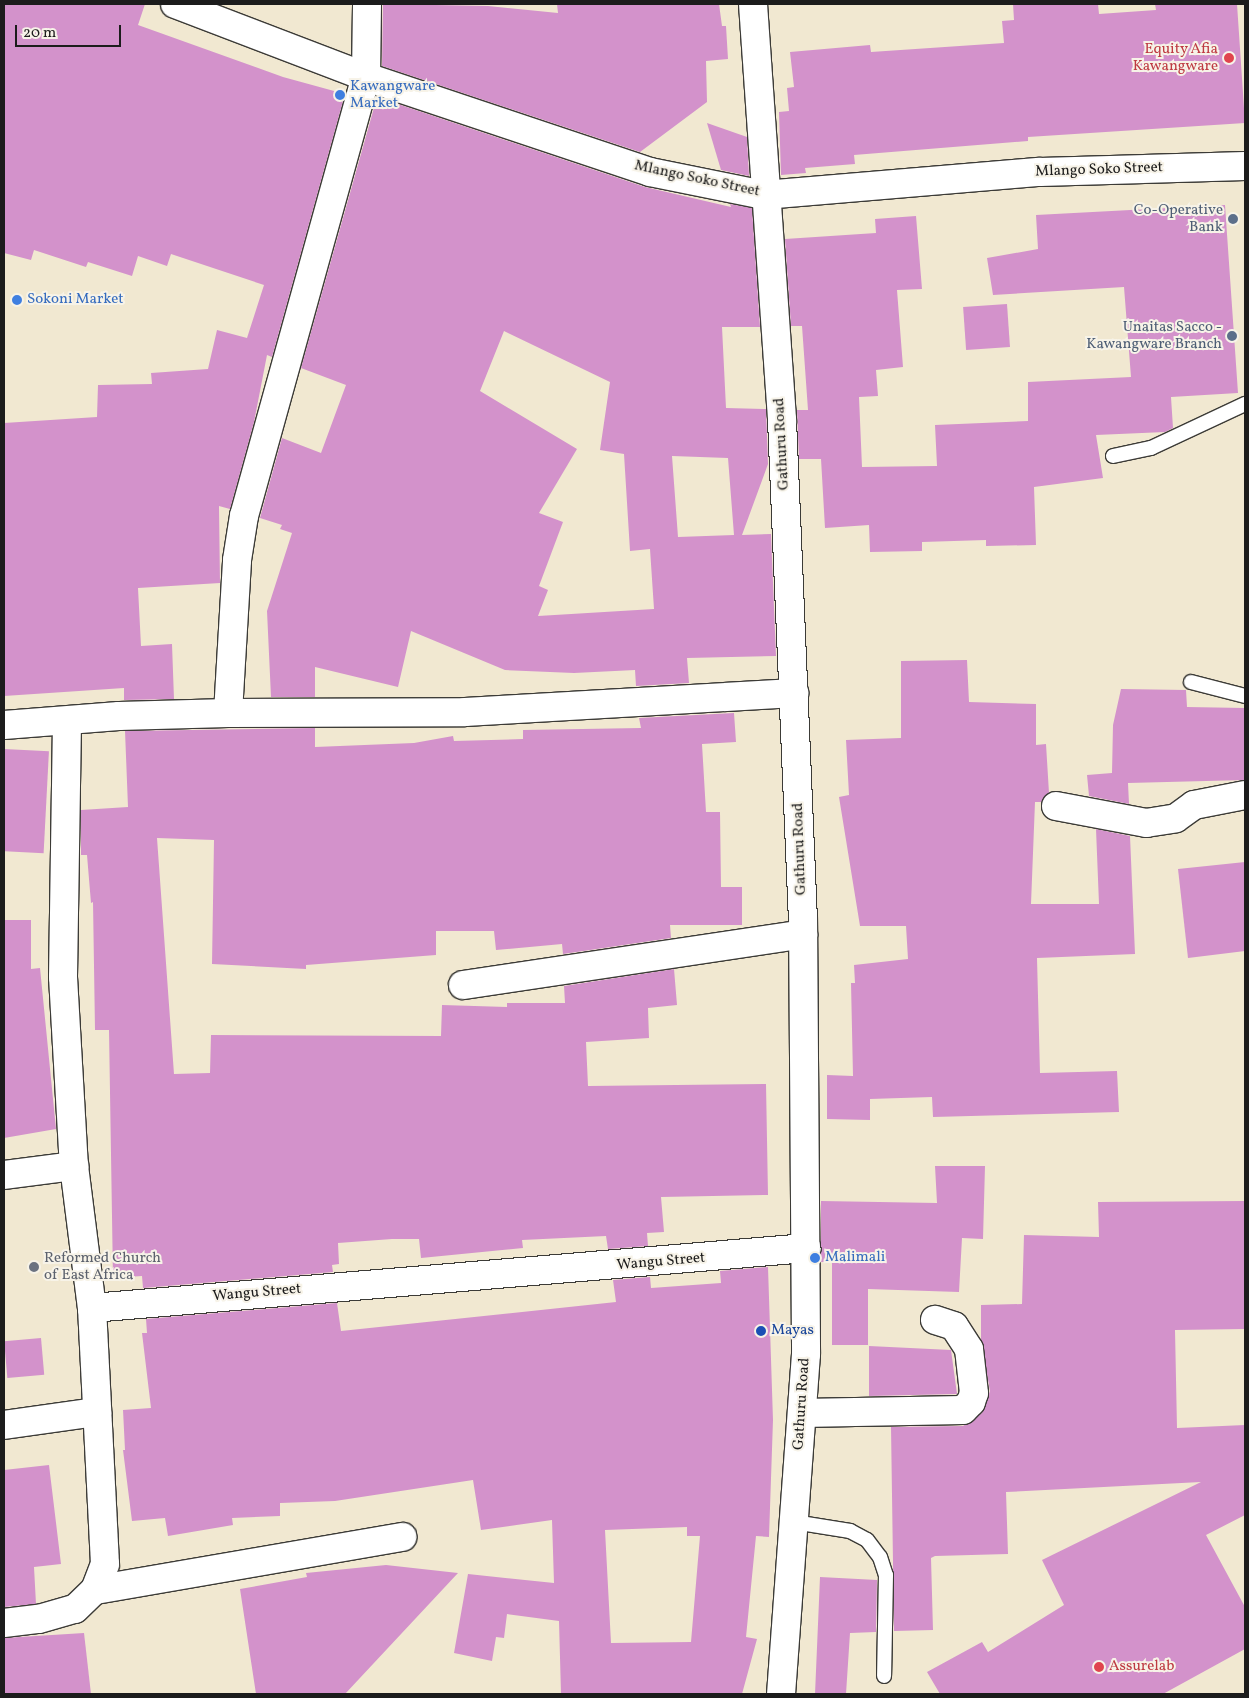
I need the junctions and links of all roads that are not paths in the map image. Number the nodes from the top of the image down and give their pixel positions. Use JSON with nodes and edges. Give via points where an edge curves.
{"nodes":[{"id":1,"x":175,"y":4,"type":"edge"},
{"id":2,"x":367,"y":4,"type":"edge"},
{"id":3,"x":753,"y":4,"type":"edge"},
{"id":4,"x":366,"y":77,"type":"junction"},
{"id":5,"x":1245,"y":166,"type":"edge"},
{"id":6,"x":764,"y":195,"type":"junction"},
{"id":7,"x":1245,"y":404,"type":"edge"},
{"id":8,"x":1113,"y":456,"type":"dead end"},
{"id":9,"x":1191,"y":682,"type":"dead end"},
{"id":10,"x":794,"y":693,"type":"junction"},
{"id":11,"x":1245,"y":696,"type":"edge"},
{"id":12,"x":228,"y":713,"type":"junction"},
{"id":13,"x":67,"y":722,"type":"junction"},
{"id":14,"x":4,"y":725,"type":"edge"},
{"id":15,"x":1245,"y":794,"type":"edge"},
{"id":16,"x":1056,"y":806,"type":"dead end"},
{"id":17,"x":803,"y":934,"type":"junction"},
{"id":18,"x":463,"y":985,"type":"dead end"},
{"id":19,"x":74,"y":1166,"type":"junction"},
{"id":20,"x":4,"y":1175,"type":"edge"},
{"id":21,"x":806,"y":1248,"type":"junction"},
{"id":22,"x":92,"y":1308,"type":"junction"},
{"id":23,"x":935,"y":1320,"type":"dead end"},
{"id":24,"x":97,"y":1412,"type":"junction"},
{"id":25,"x":802,"y":1413,"type":"junction"},
{"id":26,"x":4,"y":1425,"type":"edge"},
{"id":27,"x":794,"y":1522,"type":"junction"},
{"id":28,"x":402,"y":1537,"type":"dead end"},
{"id":29,"x":96,"y":1590,"type":"junction"},
{"id":30,"x":4,"y":1622,"type":"edge"},
{"id":31,"x":884,"y":1676,"type":"dead end"},
{"id":32,"x":780,"y":1694,"type":"edge"}],
"edges":[{"from":1,"to":4,"type":"street","name":"Mlango Soko Street"},
{"from":2,"to":4,"type":"street"},
{"from":3,"to":6,"type":"street","name":"Gathuru Road"},
{"from":4,"to":6,"type":"street","name":"Mlango Soko Street","via":[[650,172]]},
{"from":4,"to":12,"type":"street","via":[[244,516],[237,560]]},
{"from":5,"to":6,"type":"street","name":"Mlango Soko Street","via":[[1040,172]]},
{"from":6,"to":10,"type":"street","name":"Gathuru Road","via":[[782,420]]},
{"from":7,"to":8,"type":"lane","via":[[1151,448]]},
{"from":9,"to":11,"type":"lane"},
{"from":10,"to":12,"type":"street","via":[[465,712]]},
{"from":10,"to":17,"type":"street","name":"Gathuru Road"},
{"from":12,"to":13,"type":"street","via":[[119,716]]},
{"from":13,"to":14,"type":"street"},
{"from":13,"to":19,"type":"street","via":[[63,977]]},
{"from":15,"to":16,"type":"street","via":[[1194,805],[1176,818],[1146,823]]},
{"from":17,"to":18,"type":"street"},
{"from":17,"to":21,"type":"street","name":"Gathuru Road"},
{"from":19,"to":20,"type":"street"},
{"from":19,"to":22,"type":"street"},
{"from":21,"to":22,"type":"street","name":"Wangu Street"},
{"from":21,"to":25,"type":"street","name":"Gathuru Road","via":[[806,1354]]},
{"from":22,"to":24,"type":"street"},
{"from":23,"to":25,"type":"street","via":[[954,1326],[969,1349],[974,1393],[963,1410]]},
{"from":24,"to":26,"type":"street"},
{"from":24,"to":29,"type":"street","via":[[104,1564]]},
{"from":25,"to":27,"type":"street","name":"Gathuru Road"},
{"from":27,"to":31,"type":"lane","via":[[850,1531],[867,1540],[880,1557],[886,1576]]},
{"from":27,"to":32,"type":"street","name":"Gathuru Road"},
{"from":28,"to":29,"type":"street"},
{"from":29,"to":30,"type":"street","via":[[75,1609],[39,1619]]}]}
